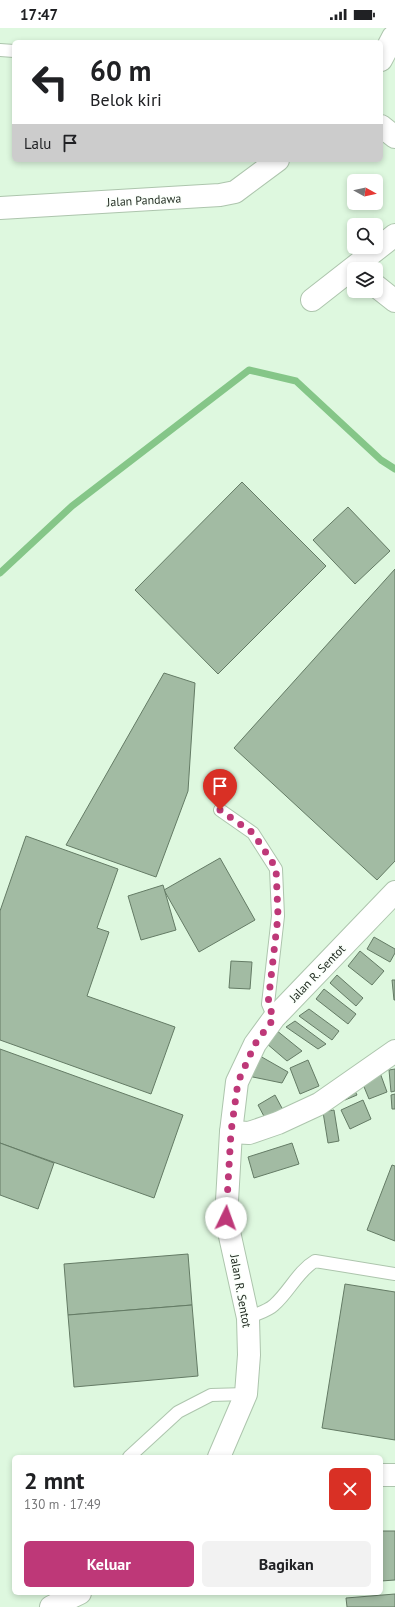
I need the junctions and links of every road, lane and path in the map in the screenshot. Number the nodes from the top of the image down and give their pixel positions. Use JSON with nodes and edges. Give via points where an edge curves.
{"nodes":[{"id":1,"x":393,"y":37,"type":"dead end"},
{"id":2,"x":0,"y":50,"type":"edge"},
{"id":3,"x":12,"y":50,"type":"edge"},
{"id":4,"x":383,"y":56,"type":"edge"},
{"id":5,"x":383,"y":128,"type":"edge"},
{"id":6,"x":395,"y":137,"type":"edge"},
{"id":7,"x":275,"y":162,"type":"edge"},
{"id":8,"x":0,"y":208,"type":"edge"},
{"id":9,"x":395,"y":235,"type":"edge"},
{"id":10,"x":362,"y":262,"type":"edge"},
{"id":11,"x":347,"y":274,"type":"edge"},
{"id":12,"x":383,"y":292,"type":"edge"},
{"id":13,"x":312,"y":300,"type":"dead end"},
{"id":14,"x":395,"y":301,"type":"edge"},
{"id":15,"x":220,"y":810,"type":"dead end"},
{"id":16,"x":395,"y":892,"type":"edge"},
{"id":17,"x":274,"y":1018,"type":"junction"},
{"id":18,"x":395,"y":1051,"type":"edge"},
{"id":19,"x":231,"y":1132,"type":"junction"},
{"id":20,"x":395,"y":1274,"type":"edge"},
{"id":21,"x":248,"y":1318,"type":"junction"},
{"id":22,"x":246,"y":1394,"type":"junction"},
{"id":23,"x":131,"y":1455,"type":"edge"},
{"id":24,"x":219,"y":1455,"type":"edge"},
{"id":25,"x":383,"y":1475,"type":"edge"},
{"id":26,"x":395,"y":1475,"type":"edge"},
{"id":27,"x":76,"y":1595,"type":"edge"},
{"id":28,"x":51,"y":1607,"type":"edge"}],
"edges":[{"from":1,"to":4,"type":"street"},
{"from":2,"to":3,"type":"lane"},
{"from":5,"to":6,"type":"street"},
{"from":7,"to":8,"type":"street","name":"Jalan Pandawa","via":[[235,192],[220,195]]},
{"from":9,"to":10,"type":"street"},
{"from":11,"to":13,"type":"street"},
{"from":12,"to":14,"type":"street"},
{"from":15,"to":17,"type":"lane","via":[[253,833],[276,868],[278,916],[268,1004]]},
{"from":16,"to":17,"type":"street","name":"Jalan R. Sentot"},
{"from":17,"to":19,"type":"street","name":"Jalan R. Sentot","via":[[255,1044],[238,1082]]},
{"from":18,"to":19,"type":"street","via":[[318,1104],[278,1123],[249,1133]]},
{"from":19,"to":21,"type":"street","name":"Jalan R. Sentot","via":[[226,1218]]},
{"from":20,"to":21,"type":"lane","via":[[315,1261],[306,1266],[291,1288],[273,1307]]},
{"from":21,"to":22,"type":"street","name":"Jalan R. Sentot"},
{"from":22,"to":23,"type":"lane","via":[[211,1395],[178,1412]]},
{"from":22,"to":24,"type":"street","name":"Jalan R. Sentot"},
{"from":25,"to":26,"type":"street"},
{"from":27,"to":28,"type":"street"}]}
